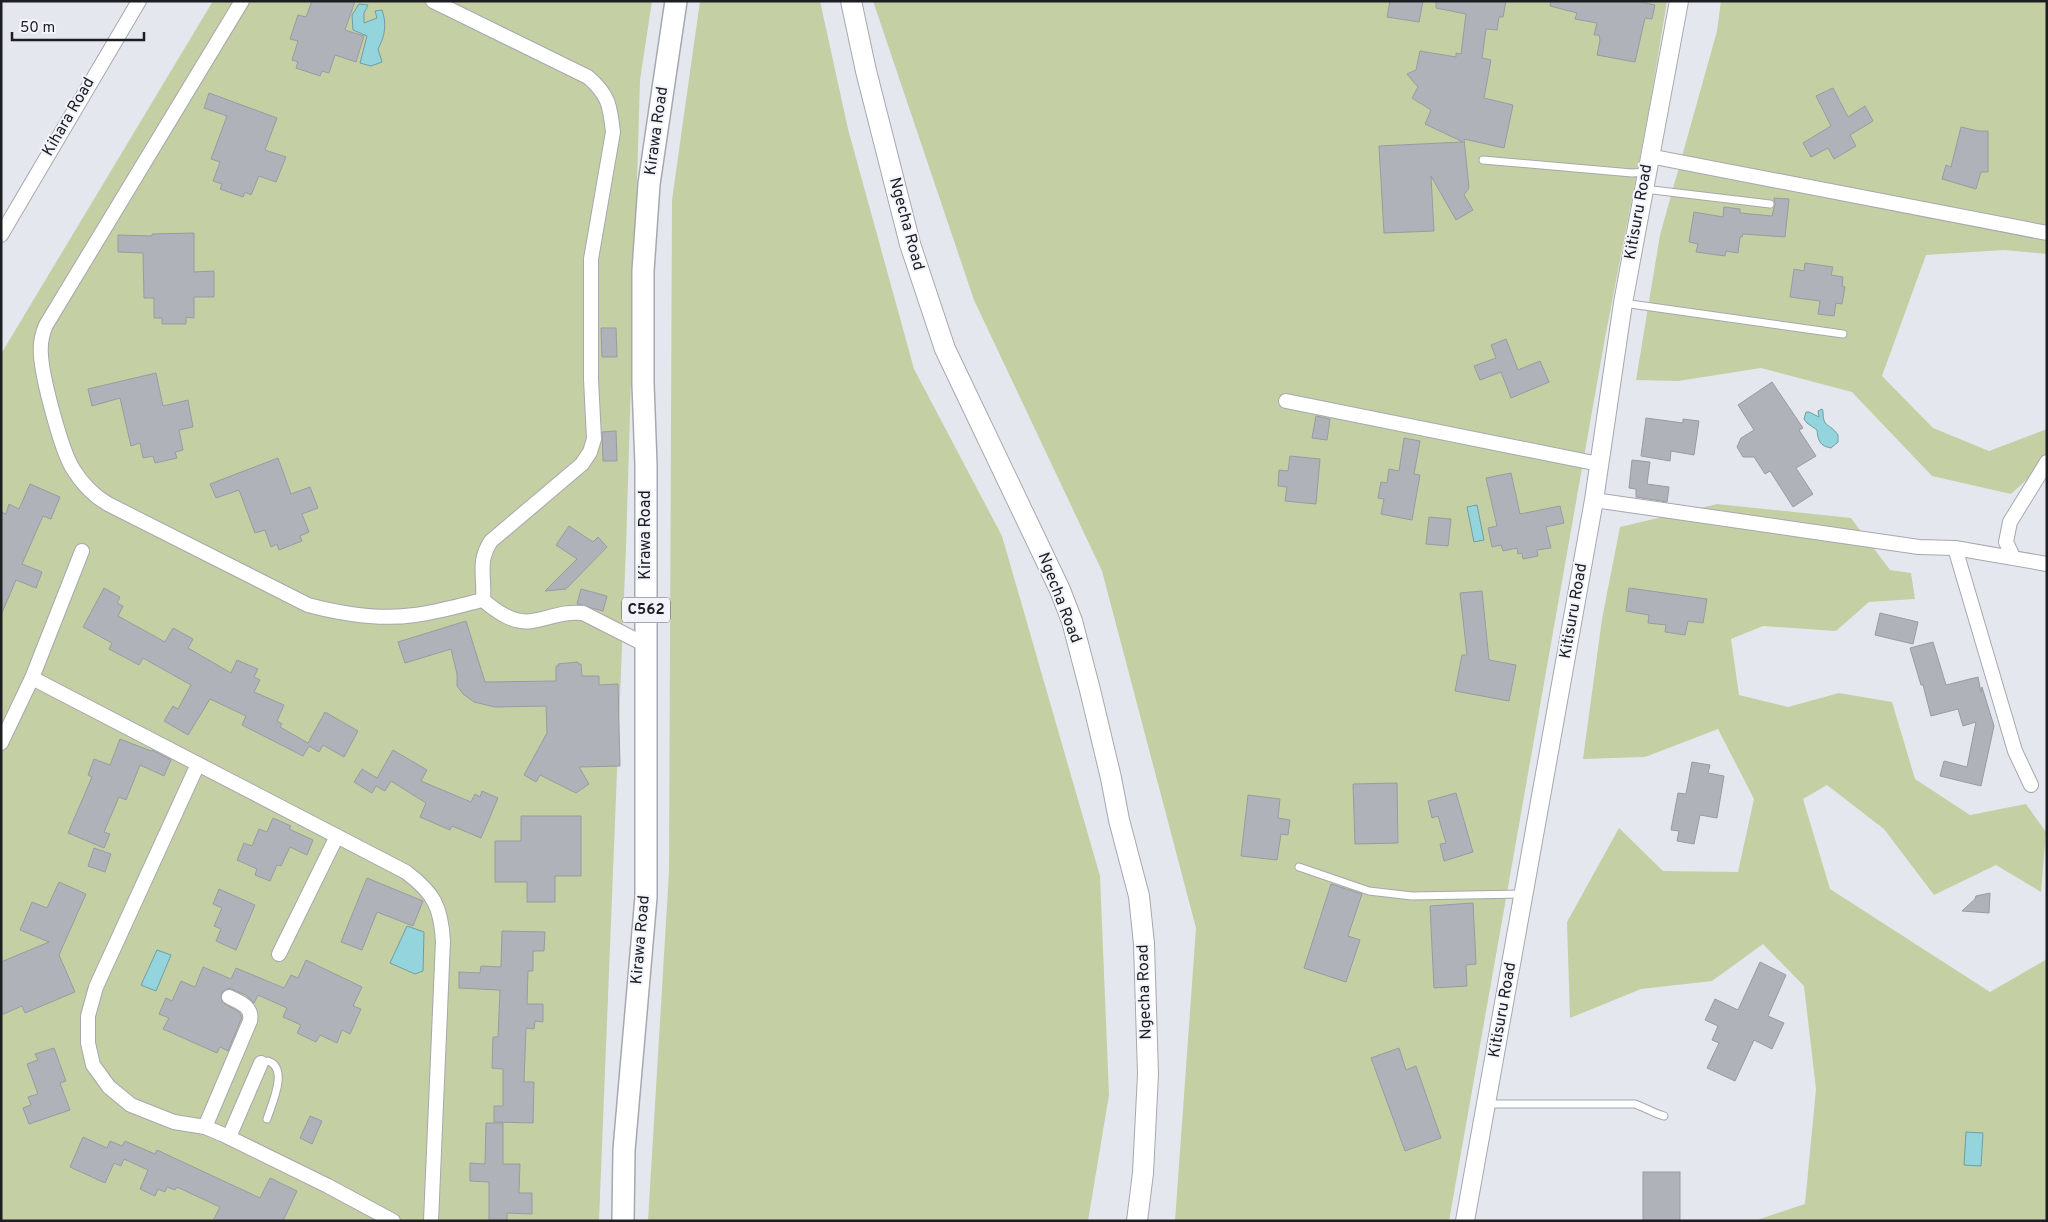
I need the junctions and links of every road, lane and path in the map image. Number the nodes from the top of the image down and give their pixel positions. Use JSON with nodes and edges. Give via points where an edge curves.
{"nodes":[{"id":1,"x":139,"y":1,"type":"edge"},
{"id":2,"x":242,"y":1,"type":"edge"},
{"id":3,"x":433,"y":1,"type":"edge"},
{"id":4,"x":676,"y":1,"type":"edge"},
{"id":5,"x":851,"y":1,"type":"edge"},
{"id":6,"x":1679,"y":1,"type":"edge"},
{"id":7,"x":1483,"y":160,"type":"dead end"},
{"id":8,"x":1646,"y":173,"type":"junction"},
{"id":9,"x":1770,"y":204,"type":"dead end"},
{"id":10,"x":2047,"y":233,"type":"edge"},
{"id":11,"x":1,"y":234,"type":"edge"},
{"id":12,"x":1623,"y":303,"type":"junction"},
{"id":13,"x":1843,"y":334,"type":"dead end"},
{"id":14,"x":1286,"y":401,"type":"dead end"},
{"id":15,"x":2047,"y":462,"type":"edge"},
{"id":16,"x":1599,"y":464,"type":"junction"},
{"id":17,"x":1594,"y":500,"type":"junction"},
{"id":18,"x":1955,"y":548,"type":"junction"},
{"id":19,"x":82,"y":551,"type":"dead end"},
{"id":20,"x":2013,"y":557,"type":"junction"},
{"id":21,"x":2047,"y":564,"type":"edge"},
{"id":22,"x":483,"y":600,"type":"junction"},
{"id":23,"x":646,"y":645,"type":"junction"},
{"id":24,"x":32,"y":678,"type":"junction"},
{"id":25,"x":1,"y":743,"type":"edge"},
{"id":26,"x":198,"y":764,"type":"junction"},
{"id":27,"x":2031,"y":785,"type":"dead end"},
{"id":28,"x":337,"y":836,"type":"junction"},
{"id":29,"x":1299,"y":867,"type":"dead end"},
{"id":30,"x":1523,"y":894,"type":"junction"},
{"id":31,"x":279,"y":954,"type":"dead end"},
{"id":32,"x":229,"y":997,"type":"dead end"},
{"id":33,"x":262,"y":1063,"type":"joint"},
{"id":34,"x":1486,"y":1104,"type":"junction"},
{"id":35,"x":1664,"y":1116,"type":"dead end"},
{"id":36,"x":267,"y":1118,"type":"dead end"},
{"id":37,"x":205,"y":1127,"type":"junction"},
{"id":38,"x":229,"y":1137,"type":"junction"},
{"id":39,"x":392,"y":1221,"type":"edge"},
{"id":40,"x":431,"y":1221,"type":"edge"},
{"id":41,"x":623,"y":1221,"type":"edge"},
{"id":42,"x":1137,"y":1221,"type":"edge"},
{"id":43,"x":1465,"y":1221,"type":"edge"}],
"edges":[{"from":1,"to":11,"type":"street","name":"Kihara Road"},
{"from":2,"to":22,"type":"street","via":[[42,335],[41,355],[52,408],[69,462],[85,484],[108,504],[308,605],[357,614],[414,615]]},
{"from":3,"to":22,"type":"street","via":[[588,77],[602,89],[613,132],[591,259],[594,439],[582,464],[491,541],[482,561]]},
{"from":4,"to":23,"type":"main road","name":"Kirawa Road","number":"C562","via":[[650,184],[643,271]]},
{"from":5,"to":42,"type":"main road","name":"Ngecha Road","via":[[866,71],[924,291],[945,349],[1057,583],[1072,622],[1139,896],[1144,944],[1148,1074]]},
{"from":6,"to":8,"type":"street","name":"Kitisuru Road"},
{"from":7,"to":8,"type":"lane"},
{"from":8,"to":9,"type":"lane"},
{"from":8,"to":10,"type":"street"},
{"from":8,"to":12,"type":"street","name":"Kitisuru Road"},
{"from":12,"to":13,"type":"lane"},
{"from":12,"to":16,"type":"street","name":"Kitisuru Road"},
{"from":14,"to":16,"type":"street"},
{"from":15,"to":20,"type":"street","via":[[2010,522],[2006,542]]},
{"from":16,"to":17,"type":"street","name":"Kitisuru Road"},
{"from":17,"to":18,"type":"street","via":[[1919,547]]},
{"from":17,"to":30,"type":"street","name":"Kitisuru Road"},
{"from":18,"to":20,"type":"street"},
{"from":18,"to":27,"type":"street","via":[[2015,751]]},
{"from":19,"to":24,"type":"street"},
{"from":20,"to":21,"type":"street"},
{"from":22,"to":23,"type":"street","via":[[505,617],[530,622],[572,612],[583,613]]},
{"from":23,"to":41,"type":"main road","name":"Kirawa Road","number":"C562","via":[[646,897],[624,1150]]},
{"from":24,"to":25,"type":"street"},
{"from":24,"to":26,"type":"street"},
{"from":26,"to":28,"type":"street"},
{"from":26,"to":37,"type":"street","via":[[96,987],[88,1016],[88,1043],[93,1065],[109,1087],[131,1105],[174,1122]]},
{"from":28,"to":31,"type":"street"},
{"from":28,"to":40,"type":"street","via":[[418,880],[433,897],[442,922]]},
{"from":29,"to":30,"type":"lane","via":[[1369,891],[1412,896]]},
{"from":30,"to":34,"type":"street","name":"Kitisuru Road"},
{"from":32,"to":37,"type":"street","via":[[248,1010],[250,1021]]},
{"from":33,"to":36,"type":"lane","via":[[274,1062],[280,1075]]},
{"from":33,"to":38,"type":"street"},
{"from":34,"to":35,"type":"lane","via":[[1636,1104]]},
{"from":34,"to":43,"type":"street","name":"Kitisuru Road"},
{"from":37,"to":38,"type":"street"},
{"from":38,"to":39,"type":"street"}]}
